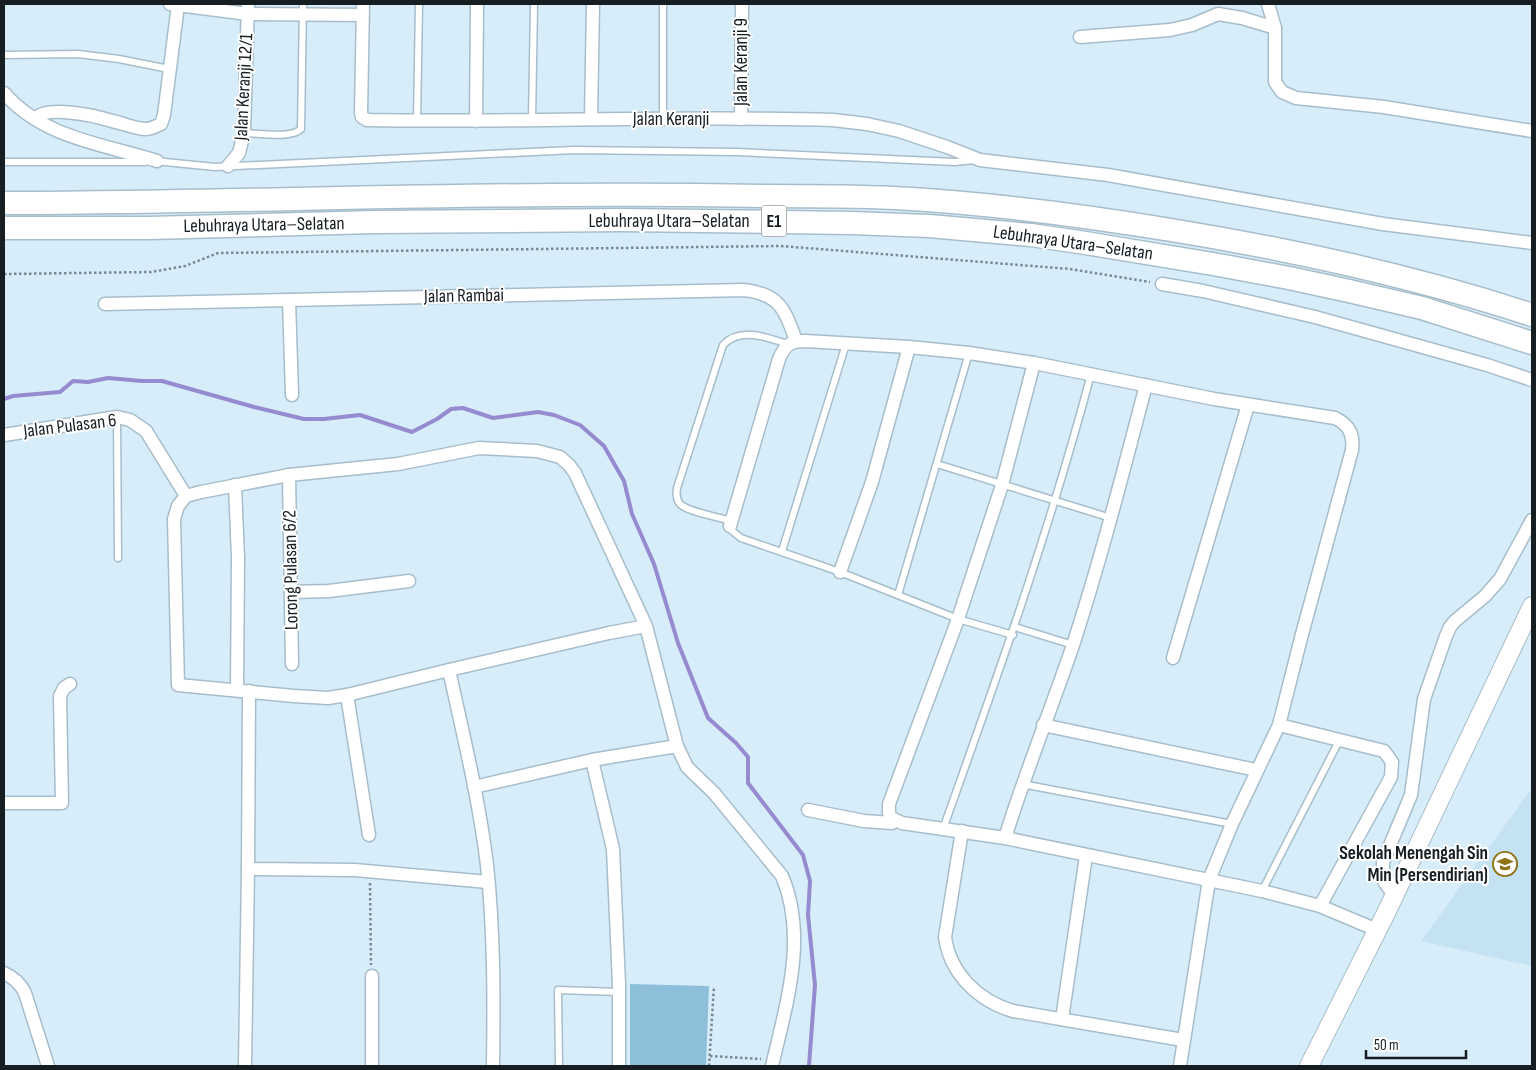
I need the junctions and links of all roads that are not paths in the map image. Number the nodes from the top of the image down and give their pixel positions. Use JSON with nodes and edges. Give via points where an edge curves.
{"nodes":[{"id":1,"x":174,"y":4,"type":"edge"},
{"id":2,"x":419,"y":4,"type":"edge"},
{"id":3,"x":477,"y":4,"type":"edge"},
{"id":4,"x":534,"y":4,"type":"edge"},
{"id":5,"x":593,"y":4,"type":"edge"},
{"id":6,"x":663,"y":4,"type":"edge"},
{"id":7,"x":742,"y":4,"type":"edge"},
{"id":8,"x":1268,"y":4,"type":"edge"},
{"id":9,"x":248,"y":9,"type":"edge"},
{"id":10,"x":303,"y":9,"type":"edge"},
{"id":11,"x":362,"y":9,"type":"edge"},
{"id":12,"x":1275,"y":28,"type":"junction"},
{"id":13,"x":1080,"y":37,"type":"dead end"},
{"id":14,"x":4,"y":55,"type":"edge"},
{"id":15,"x":169,"y":69,"type":"junction"},
{"id":16,"x":4,"y":93,"type":"edge"},
{"id":17,"x":36,"y":118,"type":"junction"},
{"id":18,"x":591,"y":119,"type":"junction"},
{"id":19,"x":663,"y":119,"type":"junction"},
{"id":20,"x":741,"y":119,"type":"junction"},
{"id":21,"x":532,"y":120,"type":"junction"},
{"id":22,"x":418,"y":121,"type":"junction"},
{"id":23,"x":476,"y":121,"type":"junction"},
{"id":24,"x":244,"y":132,"type":"junction"},
{"id":25,"x":1532,"y":132,"type":"edge"},
{"id":26,"x":980,"y":160,"type":"junction"},
{"id":27,"x":157,"y":161,"type":"junction"},
{"id":28,"x":4,"y":162,"type":"edge"},
{"id":29,"x":228,"y":166,"type":"junction"},
{"id":30,"x":4,"y":204,"type":"edge"},
{"id":31,"x":4,"y":228,"type":"edge"},
{"id":32,"x":1532,"y":243,"type":"edge"},
{"id":33,"x":1162,"y":284,"type":"road end"},
{"id":34,"x":289,"y":300,"type":"junction"},
{"id":35,"x":105,"y":304,"type":"dead end"},
{"id":36,"x":1532,"y":315,"type":"edge"},
{"id":37,"x":791,"y":343,"type":"junction"},
{"id":38,"x":1532,"y":343,"type":"edge"},
{"id":39,"x":846,"y":344,"type":"junction"},
{"id":40,"x":909,"y":347,"type":"junction"},
{"id":41,"x":969,"y":353,"type":"junction"},
{"id":42,"x":1034,"y":364,"type":"junction"},
{"id":43,"x":1092,"y":374,"type":"junction"},
{"id":44,"x":1532,"y":380,"type":"edge"},
{"id":45,"x":1146,"y":385,"type":"junction"},
{"id":46,"x":292,"y":395,"type":"dead end"},
{"id":47,"x":1248,"y":405,"type":"junction"},
{"id":48,"x":117,"y":417,"type":"junction"},
{"id":49,"x":4,"y":435,"type":"edge"},
{"id":50,"x":937,"y":464,"type":"junction"},
{"id":51,"x":289,"y":476,"type":"junction"},
{"id":52,"x":235,"y":485,"type":"junction"},
{"id":53,"x":1002,"y":485,"type":"junction"},
{"id":54,"x":186,"y":496,"type":"junction"},
{"id":55,"x":1056,"y":500,"type":"junction"},
{"id":56,"x":1111,"y":518,"type":"junction"},
{"id":57,"x":1532,"y":520,"type":"edge"},
{"id":58,"x":731,"y":523,"type":"junction"},
{"id":59,"x":782,"y":551,"type":"junction"},
{"id":60,"x":118,"y":558,"type":"dead end"},
{"id":61,"x":840,"y":572,"type":"junction"},
{"id":62,"x":410,"y":581,"type":"dead end"},
{"id":63,"x":291,"y":592,"type":"junction"},
{"id":64,"x":898,"y":595,"type":"junction"},
{"id":65,"x":1532,"y":606,"type":"edge"},
{"id":66,"x":958,"y":619,"type":"junction"},
{"id":67,"x":646,"y":626,"type":"junction"},
{"id":68,"x":1015,"y":627,"type":"junction"},
{"id":69,"x":1013,"y":635,"type":"junction"},
{"id":70,"x":1072,"y":645,"type":"junction"},
{"id":71,"x":1174,"y":658,"type":"dead end"},
{"id":72,"x":292,"y":664,"type":"dead end"},
{"id":73,"x":449,"y":670,"type":"junction"},
{"id":74,"x":70,"y":684,"type":"dead end"},
{"id":75,"x":243,"y":690,"type":"junction"},
{"id":76,"x":347,"y":695,"type":"junction"},
{"id":77,"x":1043,"y":725,"type":"junction"},
{"id":78,"x":1279,"y":726,"type":"junction"},
{"id":79,"x":1340,"y":739,"type":"junction"},
{"id":80,"x":677,"y":746,"type":"junction"},
{"id":81,"x":592,"y":760,"type":"junction"},
{"id":82,"x":1256,"y":770,"type":"junction"},
{"id":83,"x":1022,"y":784,"type":"junction"},
{"id":84,"x":474,"y":787,"type":"junction"},
{"id":85,"x":4,"y":803,"type":"edge"},
{"id":86,"x":808,"y":810,"type":"dead end"},
{"id":87,"x":891,"y":818,"type":"junction"},
{"id":88,"x":1232,"y":824,"type":"junction"},
{"id":89,"x":943,"y":829,"type":"junction"},
{"id":90,"x":962,"y":831,"type":"junction"},
{"id":91,"x":369,"y":835,"type":"dead end"},
{"id":92,"x":1005,"y":838,"type":"junction"},
{"id":93,"x":1086,"y":856,"type":"junction"},
{"id":94,"x":248,"y":869,"type":"junction"},
{"id":95,"x":1209,"y":880,"type":"junction"},
{"id":96,"x":488,"y":882,"type":"junction"},
{"id":97,"x":1262,"y":891,"type":"junction"},
{"id":98,"x":1394,"y":895,"type":"junction"},
{"id":99,"x":1320,"y":906,"type":"junction"},
{"id":100,"x":1377,"y":930,"type":"junction"},
{"id":101,"x":4,"y":973,"type":"edge"},
{"id":102,"x":372,"y":976,"type":"road end"},
{"id":103,"x":619,"y":988,"type":"junction"},
{"id":104,"x":1062,"y":1019,"type":"junction"},
{"id":105,"x":1183,"y":1040,"type":"junction"},
{"id":106,"x":773,"y":1063,"type":"edge"},
{"id":107,"x":48,"y":1066,"type":"edge"},
{"id":108,"x":244,"y":1066,"type":"edge"},
{"id":109,"x":372,"y":1066,"type":"edge"},
{"id":110,"x":493,"y":1066,"type":"edge"},
{"id":111,"x":559,"y":1066,"type":"edge"},
{"id":112,"x":619,"y":1066,"type":"edge"},
{"id":113,"x":1180,"y":1066,"type":"edge"},
{"id":114,"x":1309,"y":1066,"type":"edge"}],
"edges":[{"from":1,"to":9,"type":"street"},
{"from":1,"to":15,"type":"street"},
{"from":2,"to":22,"type":"lane"},
{"from":3,"to":23,"type":"street"},
{"from":4,"to":21,"type":"lane"},
{"from":5,"to":18,"type":"street"},
{"from":6,"to":19,"type":"lane"},
{"from":7,"to":20,"type":"street","name":"Jalan Keranji 9"},
{"from":8,"to":12,"type":"street"},
{"from":9,"to":10,"type":"street"},
{"from":9,"to":24,"type":"street","name":"Jalan Keranji 12/1"},
{"from":10,"to":11,"type":"street"},
{"from":10,"to":24,"type":"lane","via":[[301,129],[286,134]]},
{"from":11,"to":22,"type":"street","name":"Jalan Keranji","via":[[362,117],[367,120]]},
{"from":12,"to":13,"type":"street","via":[[1218,14],[1170,30]]},
{"from":12,"to":25,"type":"street","via":[[1275,82],[1287,95],[1384,107]]},
{"from":14,"to":15,"type":"lane","via":[[78,54]]},
{"from":15,"to":17,"type":"street","via":[[164,115],[161,124],[149,130],[59,112],[41,114]]},
{"from":16,"to":17,"type":"street","via":[[14,104]]},
{"from":17,"to":27,"type":"street","via":[[74,138]]},
{"from":18,"to":19,"type":"street","name":"Jalan Keranji"},
{"from":18,"to":21,"type":"street","name":"Jalan Keranji"},
{"from":19,"to":20,"type":"street","name":"Jalan Keranji"},
{"from":20,"to":26,"type":"street","name":"Jalan Keranji","via":[[833,120],[867,124],[899,131]]},
{"from":21,"to":23,"type":"street","name":"Jalan Keranji"},
{"from":22,"to":23,"type":"street","name":"Jalan Keranji"},
{"from":24,"to":29,"type":"street","name":"Jalan Keranji 12/1","via":[[239,153]]},
{"from":26,"to":29,"type":"lane","via":[[955,162],[737,152],[574,150]]},
{"from":26,"to":32,"type":"street","name":"Jalan Keranji","via":[[1108,175],[1383,224]]},
{"from":27,"to":28,"type":"lane"},
{"from":27,"to":29,"type":"lane"},
{"from":30,"to":36,"type":"highway","name":"Lebuhraya Utara–Selatan","number":"E1","via":[[652,193],[954,202],[1114,220],[1293,251],[1427,283]]},
{"from":31,"to":38,"type":"highway","name":"Lebuhraya Utara–Selatan","number":"E1","via":[[622,220],[930,226],[1069,241],[1270,274],[1422,308]]},
{"from":33,"to":44,"type":"street","via":[[1315,317]]},
{"from":34,"to":35,"type":"street","name":"Jalan Rambai"},
{"from":34,"to":37,"type":"street","name":"Jalan Rambai","via":[[744,290],[775,300],[789,321]]},
{"from":34,"to":46,"type":"street"},
{"from":37,"to":39,"type":"street"},
{"from":37,"to":58,"type":"street","via":[[779,359]]},
{"from":37,"to":58,"type":"lane","via":[[744,335],[730,339],[720,350],[677,488],[678,502],[685,508]]},
{"from":39,"to":40,"type":"street"},
{"from":39,"to":59,"type":"lane"},
{"from":40,"to":41,"type":"street"},
{"from":40,"to":61,"type":"street","via":[[872,482]]},
{"from":41,"to":42,"type":"street"},
{"from":41,"to":50,"type":"lane"},
{"from":42,"to":43,"type":"street"},
{"from":42,"to":53,"type":"street"},
{"from":43,"to":45,"type":"street"},
{"from":43,"to":55,"type":"lane"},
{"from":45,"to":47,"type":"street"},
{"from":45,"to":56,"type":"street"},
{"from":47,"to":71,"type":"street"},
{"from":47,"to":78,"type":"street","via":[[1335,418],[1348,427],[1353,442]]},
{"from":48,"to":49,"type":"street","name":"Jalan Pulasan 6"},
{"from":48,"to":54,"type":"street","name":"Jalan Pulasan 6","via":[[130,420],[146,431]]},
{"from":48,"to":60,"type":"lane"},
{"from":50,"to":53,"type":"lane"},
{"from":50,"to":64,"type":"lane"},
{"from":51,"to":52,"type":"street"},
{"from":51,"to":63,"type":"street","name":"Lorong Pulasan 6/2"},
{"from":51,"to":67,"type":"street","via":[[398,464],[479,448],[537,451],[560,457],[575,473]]},
{"from":52,"to":54,"type":"street"},
{"from":52,"to":75,"type":"street","via":[[239,654]]},
{"from":53,"to":55,"type":"lane"},
{"from":53,"to":66,"type":"street"},
{"from":54,"to":75,"type":"street","via":[[174,519],[178,685]]},
{"from":55,"to":56,"type":"lane"},
{"from":55,"to":68,"type":"lane"},
{"from":56,"to":70,"type":"street"},
{"from":57,"to":98,"type":"street","via":[[1493,588],[1450,627],[1430,680],[1420,718],[1411,795],[1383,862],[1385,883]]},
{"from":58,"to":59,"type":"lane","via":[[731,530],[741,538]]},
{"from":59,"to":61,"type":"lane"},
{"from":61,"to":64,"type":"lane"},
{"from":62,"to":63,"type":"street","via":[[329,591]]},
{"from":63,"to":72,"type":"street","name":"Lorong Pulasan 6/2"},
{"from":64,"to":66,"type":"lane"},
{"from":65,"to":98,"type":"main road"},
{"from":66,"to":69,"type":"lane"},
{"from":66,"to":87,"type":"street","via":[[889,804]]},
{"from":67,"to":73,"type":"street"},
{"from":67,"to":80,"type":"street"},
{"from":68,"to":69,"type":"lane"},
{"from":68,"to":70,"type":"lane"},
{"from":69,"to":89,"type":"lane"},
{"from":70,"to":77,"type":"street"},
{"from":73,"to":76,"type":"street"},
{"from":73,"to":84,"type":"street"},
{"from":74,"to":85,"type":"street","via":[[60,696],[62,803]]},
{"from":75,"to":76,"type":"street","via":[[328,698]]},
{"from":75,"to":94,"type":"street"},
{"from":76,"to":91,"type":"street"},
{"from":77,"to":82,"type":"street"},
{"from":77,"to":83,"type":"street"},
{"from":78,"to":79,"type":"street"},
{"from":78,"to":82,"type":"street"},
{"from":79,"to":97,"type":"lane"},
{"from":79,"to":99,"type":"street","via":[[1384,751],[1392,762],[1392,770]]},
{"from":80,"to":81,"type":"street"},
{"from":80,"to":106,"type":"street","via":[[687,767],[714,793],[776,868],[789,892],[794,963]]},
{"from":81,"to":84,"type":"street"},
{"from":81,"to":103,"type":"street","via":[[613,849]]},
{"from":82,"to":88,"type":"street"},
{"from":83,"to":88,"type":"lane"},
{"from":83,"to":92,"type":"street"},
{"from":84,"to":96,"type":"street"},
{"from":86,"to":87,"type":"street","via":[[874,823],[892,823]]},
{"from":87,"to":89,"type":"street","via":[[902,823]]},
{"from":88,"to":95,"type":"street"},
{"from":89,"to":90,"type":"street"},
{"from":90,"to":92,"type":"street"},
{"from":90,"to":104,"type":"street","via":[[946,931],[946,950],[951,960],[967,983],[992,1003],[1013,1011]]},
{"from":92,"to":93,"type":"street"},
{"from":93,"to":95,"type":"street"},
{"from":93,"to":104,"type":"street"},
{"from":94,"to":96,"type":"street","via":[[369,872]]},
{"from":94,"to":108,"type":"street"},
{"from":95,"to":97,"type":"street"},
{"from":95,"to":105,"type":"street"},
{"from":96,"to":110,"type":"street","via":[[494,980]]},
{"from":97,"to":99,"type":"street"},
{"from":98,"to":100,"type":"main road"},
{"from":99,"to":100,"type":"street"},
{"from":100,"to":114,"type":"main road"},
{"from":101,"to":107,"type":"street","via":[[14,977],[25,993]]},
{"from":102,"to":109,"type":"street"},
{"from":103,"to":111,"type":"lane","via":[[558,990]]},
{"from":103,"to":112,"type":"street"},
{"from":104,"to":105,"type":"street"},
{"from":105,"to":113,"type":"street"}]}
